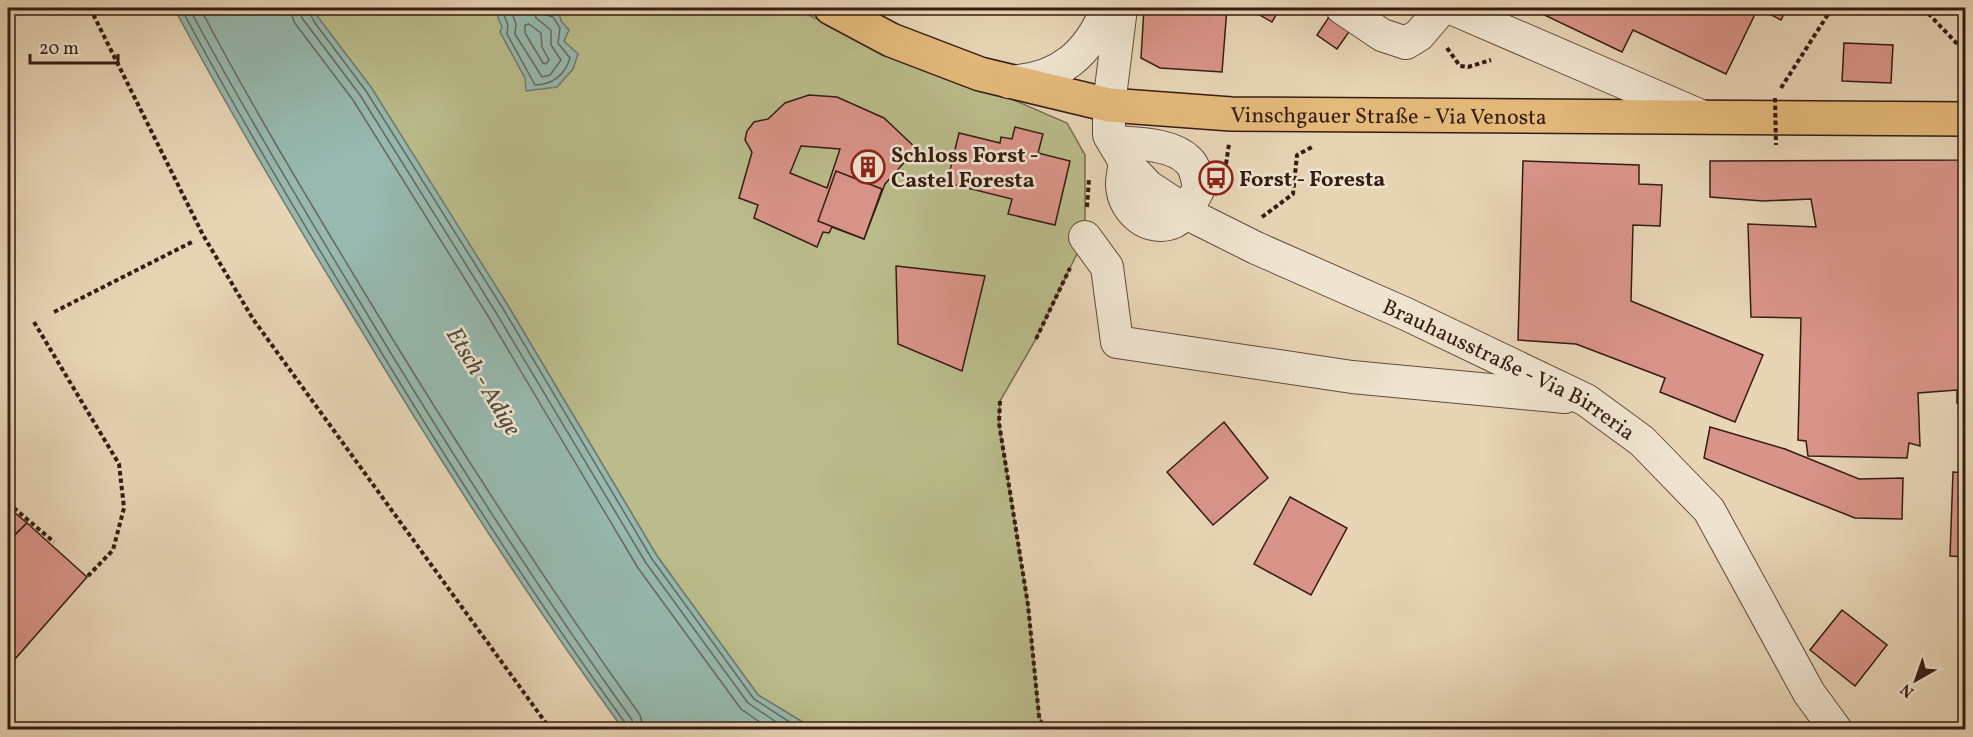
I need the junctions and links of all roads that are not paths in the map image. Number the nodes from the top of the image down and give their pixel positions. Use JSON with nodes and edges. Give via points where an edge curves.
{"nodes":[{"id":1,"x":831,"y":8,"type":"edge"},
{"id":2,"x":1107,"y":8,"type":"edge"},
{"id":3,"x":1121,"y":8,"type":"edge"},
{"id":4,"x":1342,"y":8,"type":"edge"},
{"id":5,"x":1442,"y":8,"type":"edge"},
{"id":6,"x":1451,"y":8,"type":"edge"},
{"id":7,"x":1009,"y":82,"type":"junction"},
{"id":8,"x":1109,"y":105,"type":"junction"},
{"id":9,"x":1701,"y":116,"type":"junction"},
{"id":10,"x":1965,"y":119,"type":"edge"},
{"id":11,"x":1120,"y":152,"type":"junction"},
{"id":12,"x":1185,"y":211,"type":"junction"},
{"id":13,"x":1085,"y":237,"type":"dead end"},
{"id":14,"x":1586,"y":400,"type":"junction"},
{"id":15,"x":1836,"y":729,"type":"edge"}],
"edges":[{"from":1,"to":7,"type":"main road","name":"Vinschgauer Straße - Via Venosta","via":[[891,40]]},
{"from":2,"to":7,"type":"street","via":[[1089,44],[1069,63],[1029,81]]},
{"from":3,"to":8,"type":"street"},
{"from":4,"to":5,"type":"street","via":[[1383,35],[1406,43],[1419,35]]},
{"from":6,"to":9,"type":"street"},
{"from":7,"to":8,"type":"main road","name":"Vinschgauer Straße - Via Venosta"},
{"from":8,"to":9,"type":"main road","name":"Vinschgauer Straße - Via Venosta","via":[[1231,114]]},
{"from":8,"to":11,"type":"street","via":[[1108,124]]},
{"from":9,"to":10,"type":"main road","name":"Vinschgauer Straße - Via Venosta"},
{"from":11,"to":12,"type":"street","name":"Brauhausstraße - Via Birreria","via":[[1149,187]]},
{"from":11,"to":12,"type":"street","via":[[1173,151],[1189,160],[1199,188]]},
{"from":12,"to":14,"type":"street","name":"Brauhausstraße - Via Birreria","via":[[1256,248]]},
{"from":13,"to":14,"type":"street","via":[[1107,267],[1117,342],[1352,377]]},
{"from":14,"to":15,"type":"street","name":"Brauhausstraße - Via Birreria","via":[[1642,441],[1709,510],[1809,693]]}]}
